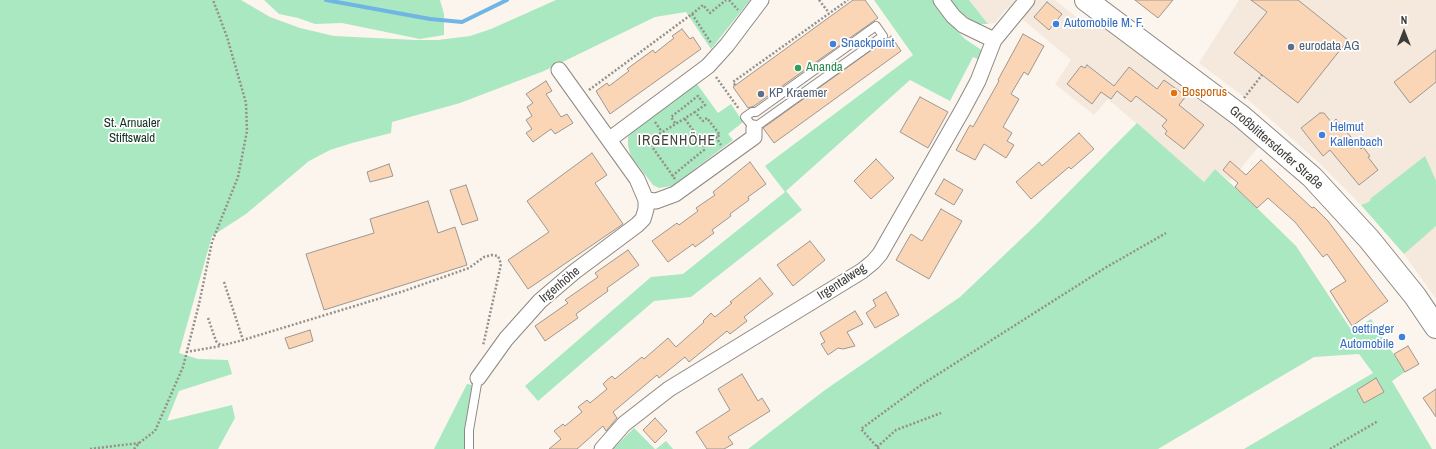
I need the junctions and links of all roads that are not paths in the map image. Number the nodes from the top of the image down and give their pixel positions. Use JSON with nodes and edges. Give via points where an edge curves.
{"nodes":[{"id":1,"x":761,"y":0,"type":"edge"},
{"id":2,"x":941,"y":0,"type":"edge"},
{"id":3,"x":1027,"y":0,"type":"edge"},
{"id":4,"x":1086,"y":0,"type":"edge"},
{"id":5,"x":994,"y":40,"type":"junction"},
{"id":6,"x":559,"y":70,"type":"dead end"},
{"id":7,"x":749,"y":123,"type":"junction"},
{"id":8,"x":610,"y":139,"type":"junction"},
{"id":9,"x":646,"y":200,"type":"junction"},
{"id":10,"x":1436,"y":327,"type":"edge"},
{"id":11,"x":478,"y":378,"type":"joint"},
{"id":12,"x":469,"y":449,"type":"edge"},
{"id":13,"x":602,"y":449,"type":"edge"}],
"edges":[{"from":1,"to":8,"type":"street","via":[[708,66]]},
{"from":2,"to":5,"type":"street","via":[[963,25]]},
{"from":3,"to":5,"type":"street","name":"Irgentalweg"},
{"from":4,"to":10,"type":"main road","name":"Großblittersdorfer Straße","via":[[1234,111],[1312,178],[1369,239],[1415,296]]},
{"from":5,"to":13,"type":"street","name":"Irgentalweg","via":[[971,95],[873,262],[691,374],[624,424]]},
{"from":6,"to":8,"type":"street"},
{"from":7,"to":7,"type":"lane","via":[[883,36],[876,26],[756,112],[752,112]]},
{"from":7,"to":9,"type":"street","via":[[754,137],[729,156],[675,194],[656,201]]},
{"from":8,"to":9,"type":"street","via":[[636,179]]},
{"from":9,"to":11,"type":"street","name":"Irgenhöhe","via":[[643,219],[540,301],[506,339]]},
{"from":11,"to":12,"type":"lane","via":[[469,430]]}]}
